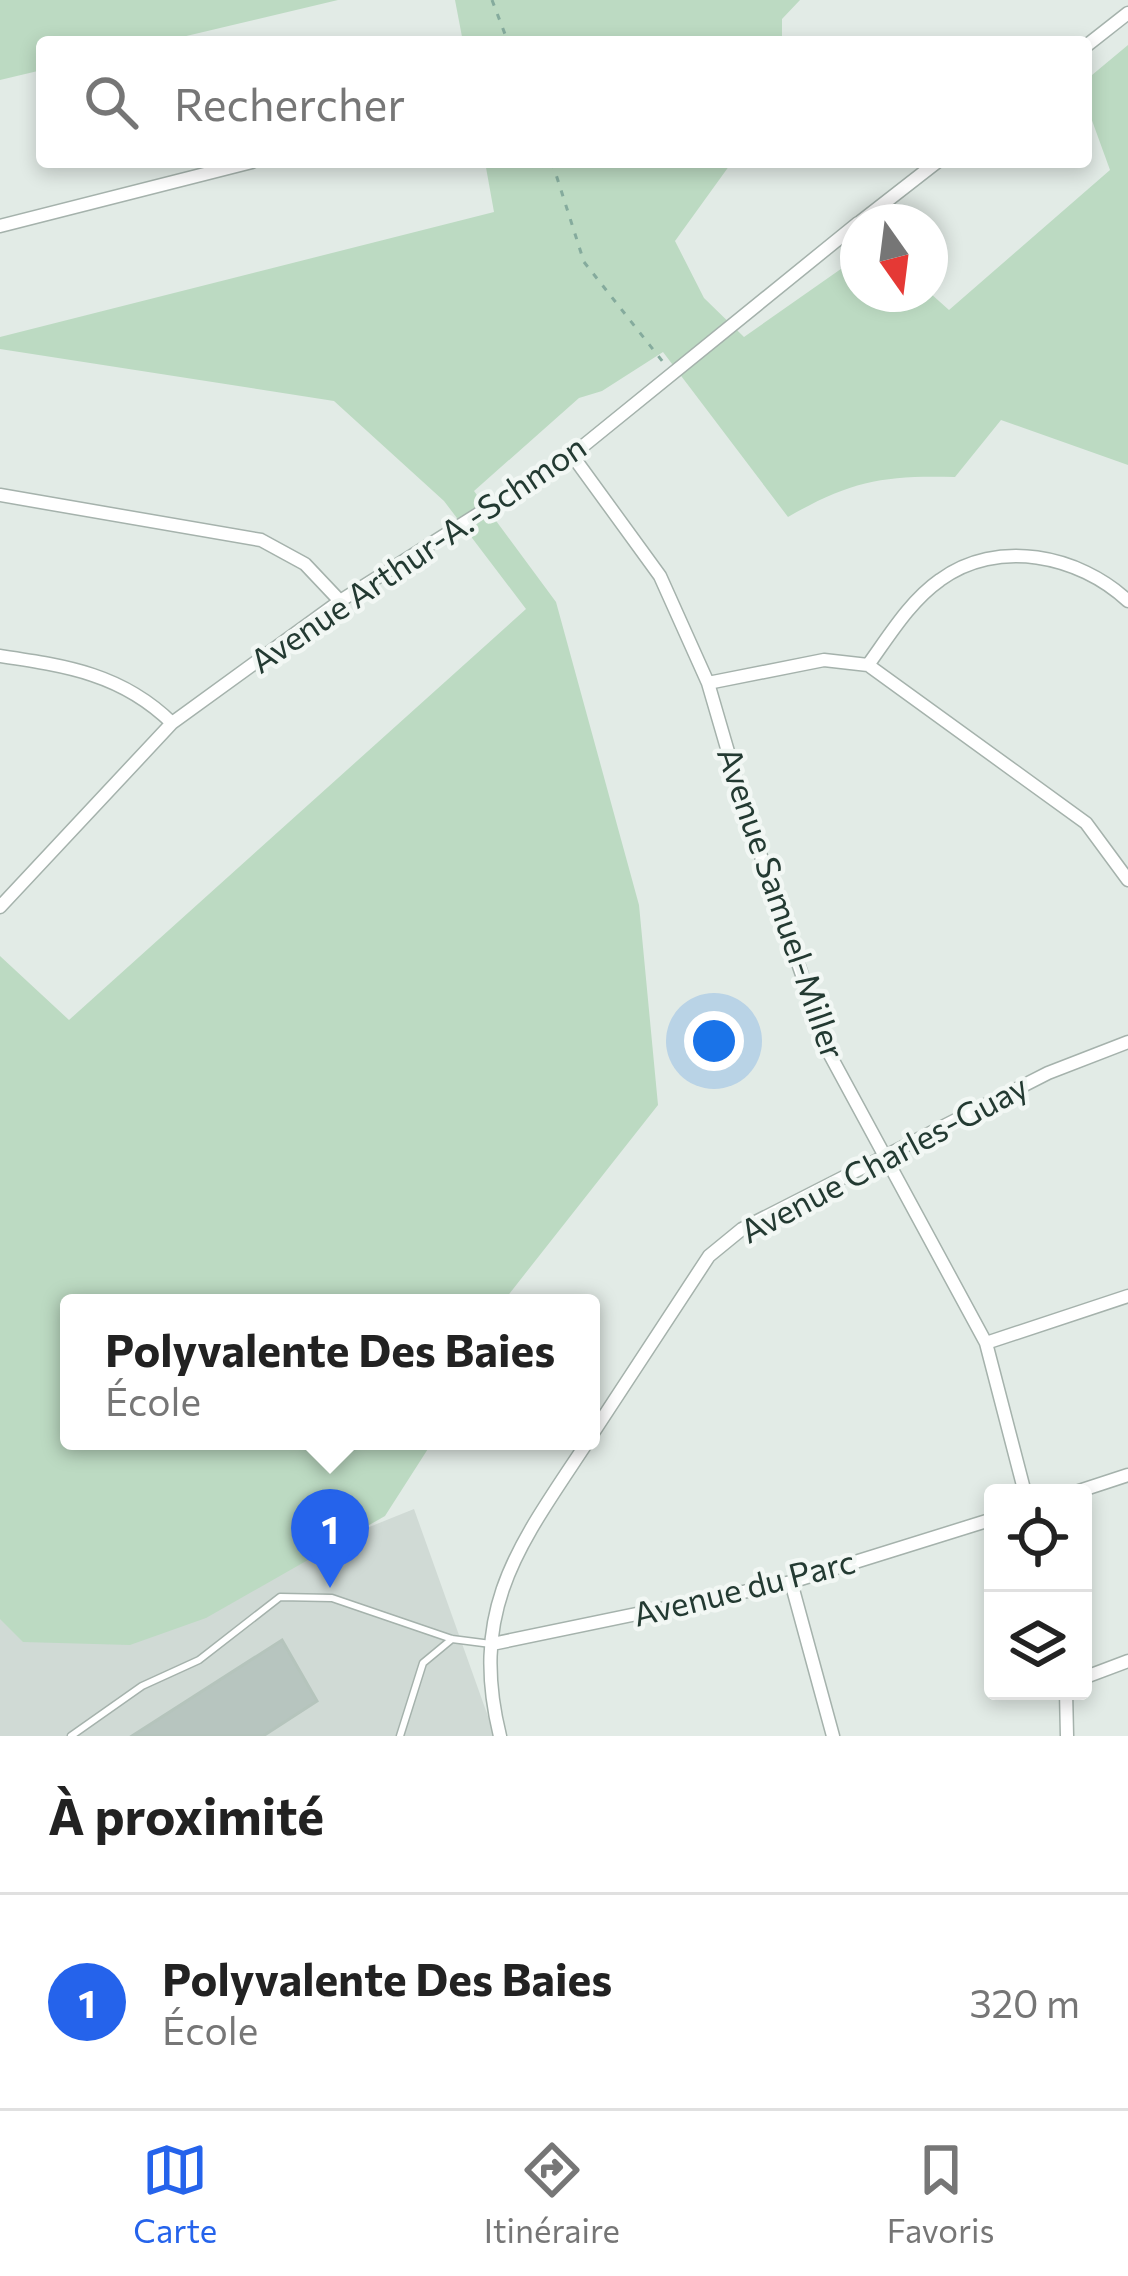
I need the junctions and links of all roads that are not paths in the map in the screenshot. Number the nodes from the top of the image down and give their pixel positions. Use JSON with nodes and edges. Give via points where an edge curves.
{"nodes":[{"id":1,"x":1128,"y":13,"type":"edge"},
{"id":2,"x":1092,"y":41,"type":"edge"},
{"id":3,"x":228,"y":168,"type":"edge"},
{"id":4,"x":929,"y":168,"type":"edge"},
{"id":5,"x":883,"y":204,"type":"edge"},
{"id":6,"x":0,"y":226,"type":"edge"},
{"id":7,"x":840,"y":238,"type":"edge"},
{"id":8,"x":572,"y":455,"type":"junction"},
{"id":9,"x":0,"y":495,"type":"edge"},
{"id":10,"x":340,"y":601,"type":"junction"},
{"id":11,"x":1128,"y":601,"type":"edge"},
{"id":12,"x":0,"y":656,"type":"edge"},
{"id":13,"x":868,"y":665,"type":"junction"},
{"id":14,"x":708,"y":683,"type":"junction"},
{"id":15,"x":172,"y":723,"type":"junction"},
{"id":16,"x":1128,"y":880,"type":"edge"},
{"id":17,"x":0,"y":908,"type":"edge"},
{"id":18,"x":1128,"y":1042,"type":"edge"},
{"id":19,"x":884,"y":1156,"type":"junction"},
{"id":20,"x":1128,"y":1296,"type":"edge"},
{"id":21,"x":986,"y":1343,"type":"junction"},
{"id":22,"x":600,"y":1421,"type":"edge"},
{"id":23,"x":581,"y":1450,"type":"edge"},
{"id":24,"x":1128,"y":1474,"type":"edge"},
{"id":25,"x":1023,"y":1484,"type":"edge"},
{"id":26,"x":1092,"y":1486,"type":"edge"},
{"id":27,"x":984,"y":1522,"type":"edge"},
{"id":28,"x":790,"y":1582,"type":"junction"},
{"id":29,"x":452,"y":1639,"type":"junction"},
{"id":30,"x":492,"y":1643,"type":"junction"},
{"id":31,"x":1128,"y":1661,"type":"edge"},
{"id":32,"x":1092,"y":1675,"type":"edge"},
{"id":33,"x":1066,"y":1700,"type":"edge"},
{"id":34,"x":71,"y":1736,"type":"edge"},
{"id":35,"x":400,"y":1736,"type":"edge"},
{"id":36,"x":500,"y":1736,"type":"edge"},
{"id":37,"x":833,"y":1736,"type":"edge"},
{"id":38,"x":1067,"y":1736,"type":"edge"}],
"edges":[{"from":1,"to":2,"type":"street"},
{"from":3,"to":6,"type":"street"},
{"from":4,"to":5,"type":"street","name":"Avenue Arthur-A.-Schmon"},
{"from":7,"to":8,"type":"street","name":"Avenue Arthur-A.-Schmon"},
{"from":8,"to":10,"type":"street","name":"Avenue Arthur-A.-Schmon"},
{"from":8,"to":14,"type":"street","name":"Avenue Samuel-Miller","via":[[660,576]]},
{"from":9,"to":10,"type":"street","via":[[261,540],[305,564]]},
{"from":10,"to":15,"type":"street","name":"Avenue Arthur-A.-Schmon"},
{"from":11,"to":13,"type":"street","via":[[1061,560],[982,561],[940,579]]},
{"from":12,"to":15,"type":"street","via":[[88,669],[144,695]]},
{"from":13,"to":14,"type":"street","via":[[824,660]]},
{"from":13,"to":16,"type":"street","via":[[1086,823]]},
{"from":14,"to":19,"type":"street","name":"Avenue Samuel-Miller","via":[[829,1053]]},
{"from":15,"to":17,"type":"street","name":"Avenue Arthur-A.-Schmon"},
{"from":18,"to":19,"type":"street","name":"Avenue Charles-Guay"},
{"from":19,"to":21,"type":"street","name":"Avenue Samuel-Miller"},
{"from":19,"to":22,"type":"street","name":"Avenue Charles-Guay","via":[[742,1229],[709,1256]]},
{"from":20,"to":21,"type":"street"},
{"from":21,"to":25,"type":"street","name":"Avenue Samuel-Miller"},
{"from":23,"to":30,"type":"street","name":"Avenue Charles-Guay","via":[[511,1557]]},
{"from":24,"to":26,"type":"street"},
{"from":27,"to":28,"type":"street","name":"Avenue du Parc"},
{"from":28,"to":30,"type":"street","name":"Avenue du Parc"},
{"from":28,"to":37,"type":"street"},
{"from":29,"to":30,"type":"lane"},
{"from":29,"to":34,"type":"lane","via":[[332,1598],[280,1597],[199,1660],[142,1686]]},
{"from":29,"to":35,"type":"lane","via":[[423,1663]]},
{"from":30,"to":36,"type":"street","name":"Avenue Charles-Guay"},
{"from":31,"to":32,"type":"street"},
{"from":33,"to":38,"type":"street"}]}
